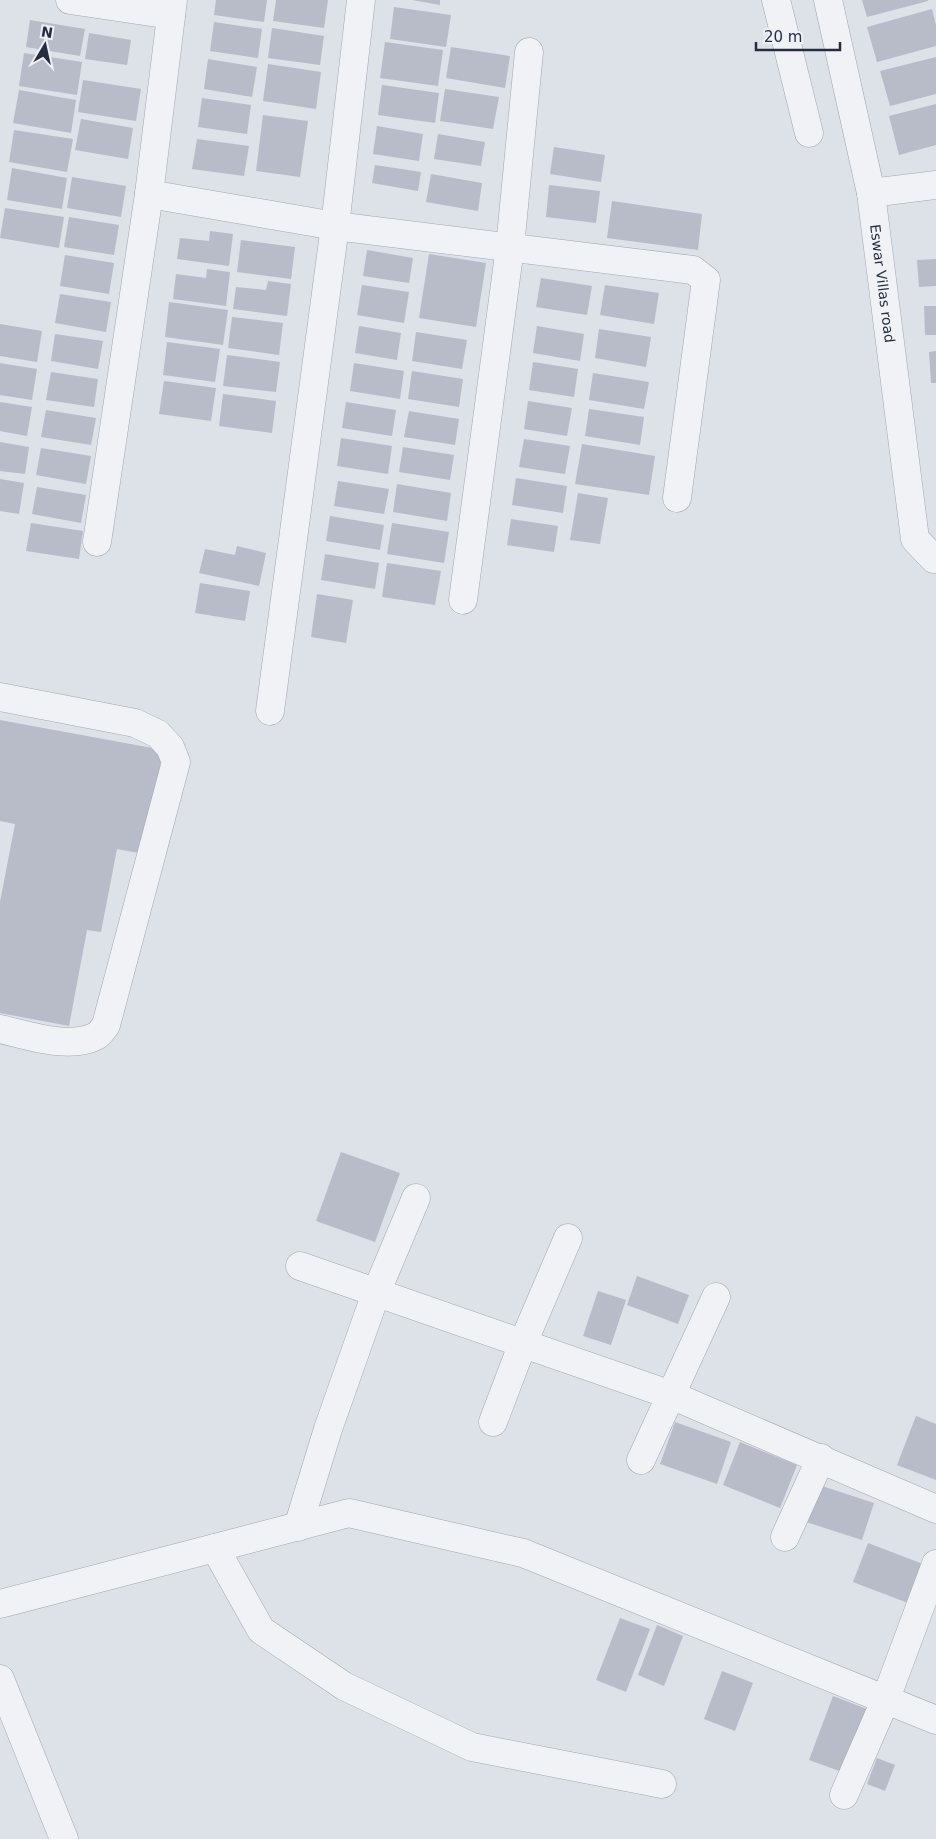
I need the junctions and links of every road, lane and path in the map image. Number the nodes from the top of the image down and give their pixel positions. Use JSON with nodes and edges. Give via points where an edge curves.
{"nodes":[{"id":1,"x":70,"y":0,"type":"edge"},
{"id":2,"x":360,"y":0,"type":"edge"},
{"id":3,"x":776,"y":0,"type":"edge"},
{"id":4,"x":828,"y":0,"type":"edge"},
{"id":5,"x":172,"y":7,"type":"edge"},
{"id":6,"x":529,"y":52,"type":"dead end"},
{"id":7,"x":809,"y":133,"type":"dead end"},
{"id":8,"x":936,"y":185,"type":"edge"},
{"id":9,"x":870,"y":193,"type":"junction"},
{"id":10,"x":149,"y":194,"type":"junction"},
{"id":11,"x":336,"y":226,"type":"junction"},
{"id":12,"x":510,"y":247,"type":"junction"},
{"id":13,"x":677,"y":498,"type":"dead end"},
{"id":14,"x":97,"y":542,"type":"dead end"},
{"id":15,"x":936,"y":559,"type":"edge"},
{"id":16,"x":463,"y":600,"type":"dead end"},
{"id":17,"x":0,"y":697,"type":"edge"},
{"id":18,"x":270,"y":711,"type":"dead end"},
{"id":19,"x":0,"y":1030,"type":"edge"},
{"id":20,"x":416,"y":1198,"type":"dead end"},
{"id":21,"x":568,"y":1238,"type":"dead end"},
{"id":22,"x":300,"y":1266,"type":"dead end"},
{"id":23,"x":376,"y":1293,"type":"junction"},
{"id":24,"x":716,"y":1298,"type":"dead end"},
{"id":25,"x":523,"y":1343,"type":"junction"},
{"id":26,"x":672,"y":1395,"type":"junction"},
{"id":27,"x":493,"y":1422,"type":"dead end"},
{"id":28,"x":821,"y":1458,"type":"junction"},
{"id":29,"x":641,"y":1460,"type":"dead end"},
{"id":30,"x":936,"y":1509,"type":"edge"},
{"id":31,"x":298,"y":1527,"type":"junction"},
{"id":32,"x":785,"y":1537,"type":"dead end"},
{"id":33,"x":215,"y":1548,"type":"junction"},
{"id":34,"x":936,"y":1564,"type":"edge"},
{"id":35,"x":0,"y":1604,"type":"edge"},
{"id":36,"x":0,"y":1679,"type":"edge"},
{"id":37,"x":885,"y":1701,"type":"junction"},
{"id":38,"x":936,"y":1720,"type":"edge"},
{"id":39,"x":662,"y":1784,"type":"dead end"},
{"id":40,"x":844,"y":1795,"type":"dead end"},
{"id":41,"x":64,"y":1839,"type":"edge"}],
"edges":[{"from":1,"to":5,"type":"street"},
{"from":2,"to":11,"type":"street"},
{"from":3,"to":7,"type":"street"},
{"from":4,"to":9,"type":"street","name":"Eswar Villas road"},
{"from":5,"to":10,"type":"street"},
{"from":6,"to":12,"type":"street"},
{"from":8,"to":9,"type":"street"},
{"from":9,"to":15,"type":"street","name":"Eswar Villas road","via":[[915,540]]},
{"from":10,"to":11,"type":"street"},
{"from":10,"to":14,"type":"street"},
{"from":11,"to":12,"type":"street"},
{"from":11,"to":18,"type":"street"},
{"from":12,"to":13,"type":"street","via":[[693,270],[706,280]]},
{"from":12,"to":16,"type":"street"},
{"from":17,"to":19,"type":"street","via":[[135,723],[158,734],[170,746],[176,762],[106,1025],[97,1036],[64,1042]]},
{"from":20,"to":23,"type":"street"},
{"from":21,"to":25,"type":"street"},
{"from":22,"to":23,"type":"street"},
{"from":23,"to":25,"type":"street"},
{"from":23,"to":31,"type":"street","via":[[328,1428]]},
{"from":24,"to":26,"type":"street"},
{"from":25,"to":26,"type":"street"},
{"from":25,"to":27,"type":"street"},
{"from":26,"to":28,"type":"street"},
{"from":26,"to":29,"type":"street"},
{"from":28,"to":30,"type":"street"},
{"from":28,"to":32,"type":"street"},
{"from":31,"to":33,"type":"street"},
{"from":31,"to":37,"type":"street","via":[[348,1513],[523,1553]]},
{"from":33,"to":35,"type":"street"},
{"from":33,"to":39,"type":"street","via":[[261,1630],[344,1686],[472,1747]]},
{"from":34,"to":37,"type":"street"},
{"from":36,"to":41,"type":"street"},
{"from":37,"to":38,"type":"street"},
{"from":37,"to":40,"type":"street"}]}
